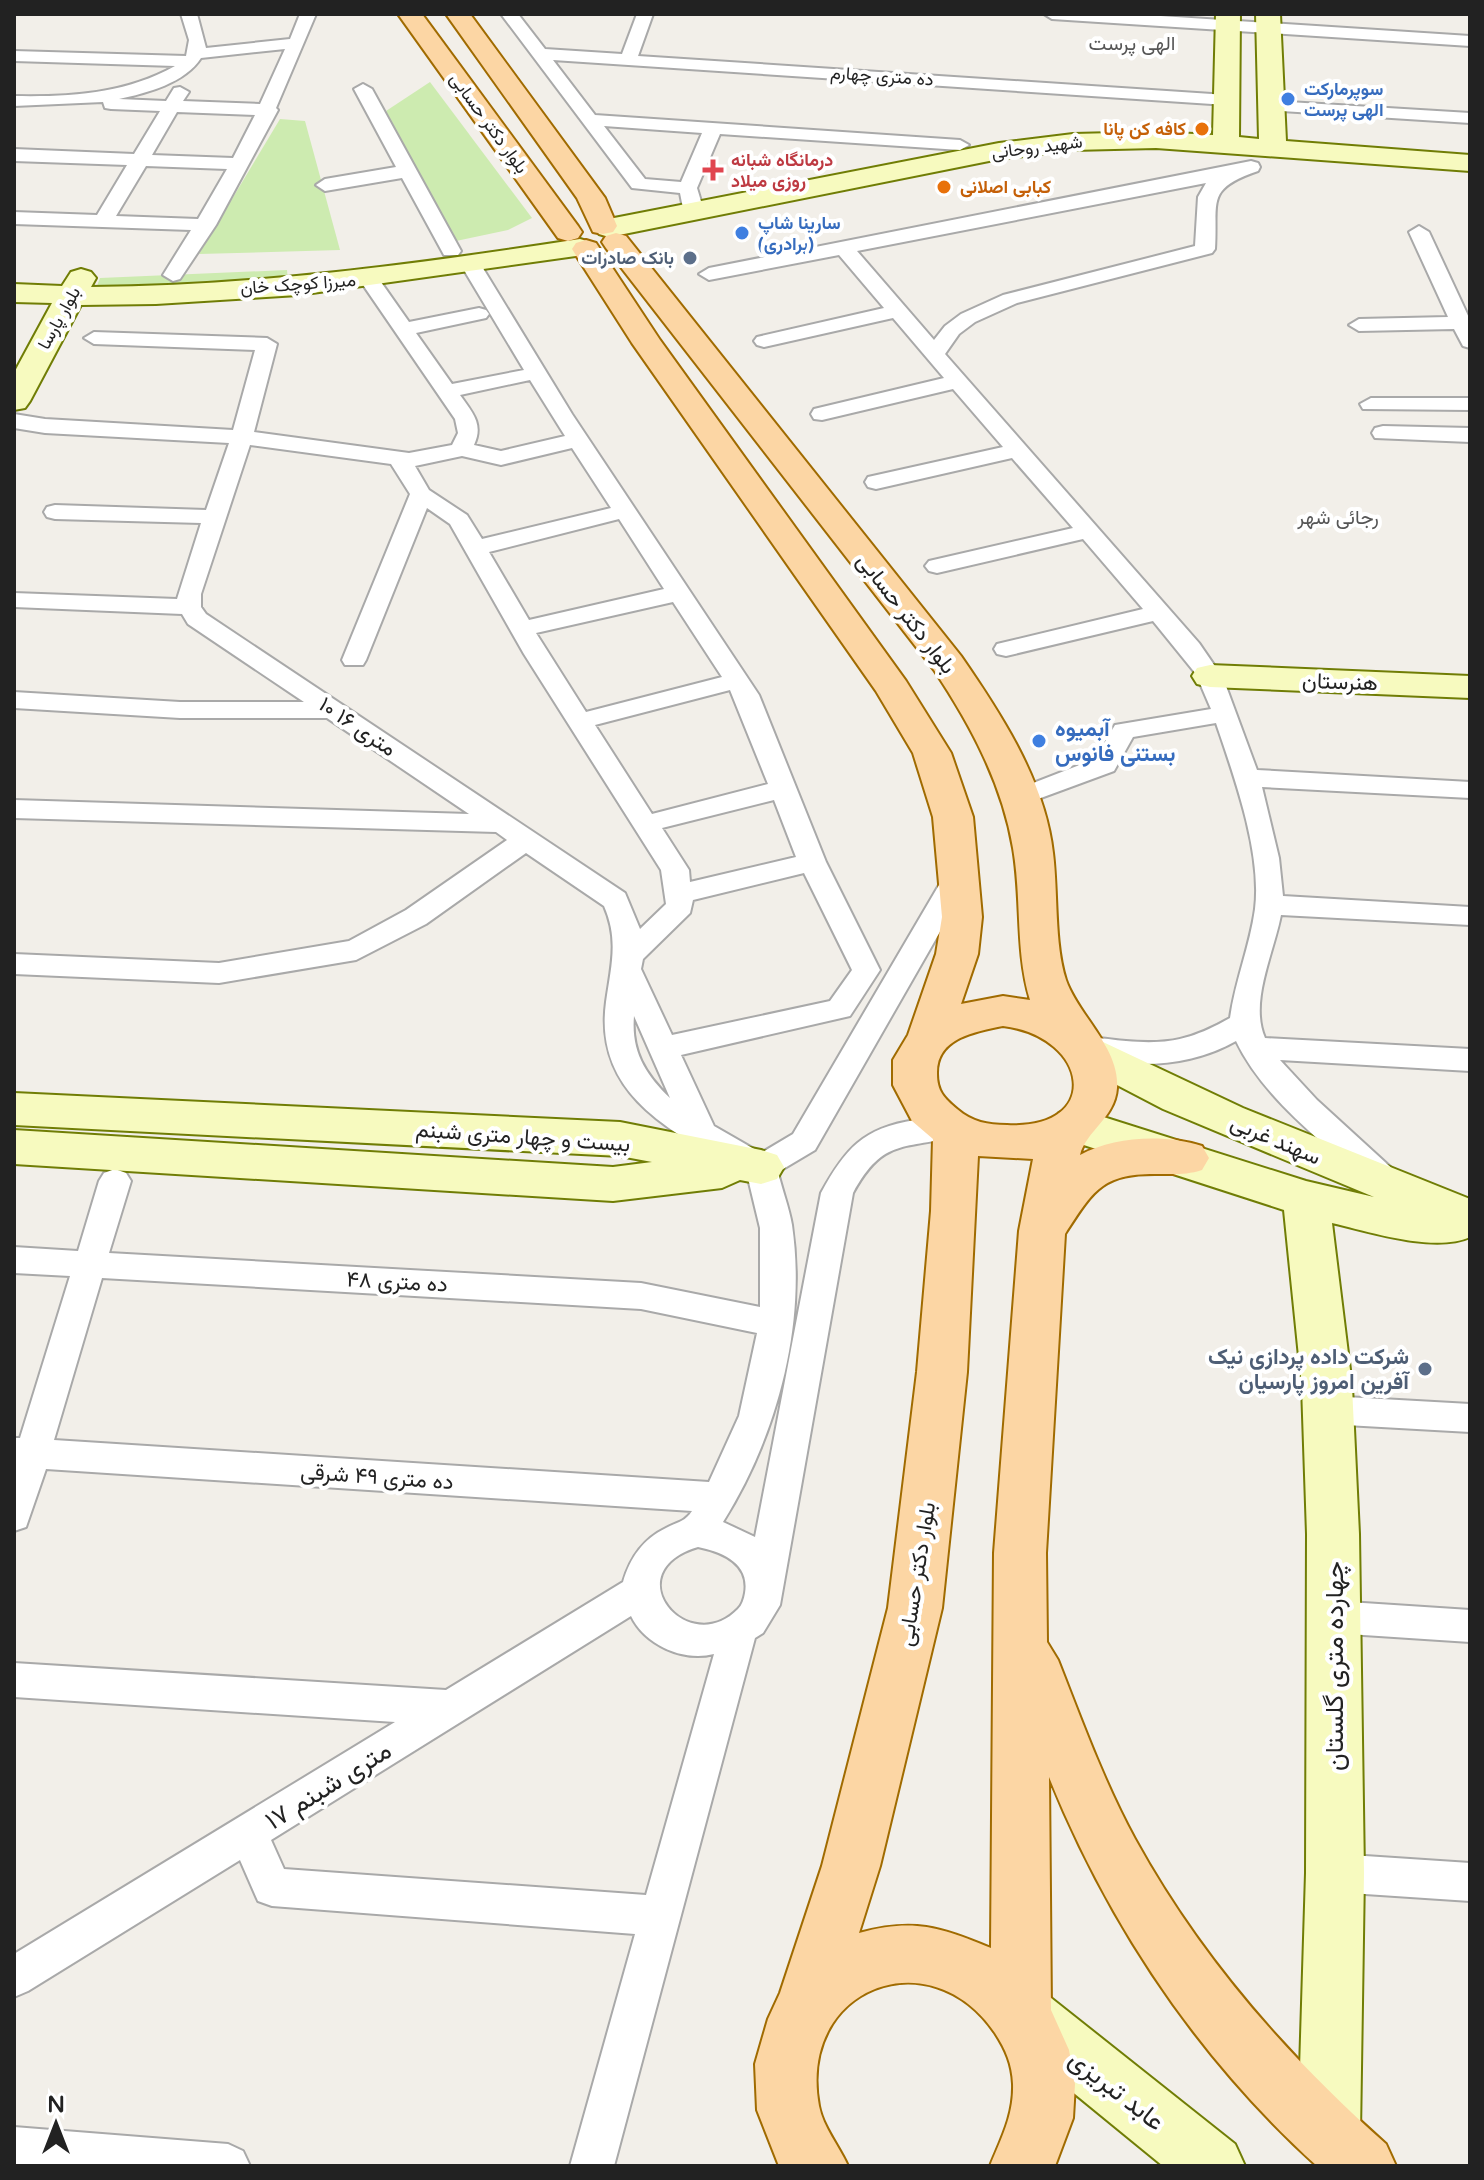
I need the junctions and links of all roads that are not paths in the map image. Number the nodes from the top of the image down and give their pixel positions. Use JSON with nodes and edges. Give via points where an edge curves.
{"nodes":[{"id":1,"x":189,"y":14,"type":"edge"},
{"id":2,"x":308,"y":14,"type":"edge"},
{"id":3,"x":410,"y":14,"type":"edge"},
{"id":4,"x":458,"y":14,"type":"edge"},
{"id":5,"x":509,"y":14,"type":"edge"},
{"id":6,"x":645,"y":14,"type":"edge"},
{"id":7,"x":1052,"y":14,"type":"edge"},
{"id":8,"x":1228,"y":19,"type":"edge"},
{"id":9,"x":1269,"y":21,"type":"edge"},
{"id":10,"x":1470,"y":41,"type":"edge"},
{"id":11,"x":297,"y":43,"type":"junction"},
{"id":12,"x":537,"y":54,"type":"junction"},
{"id":13,"x":14,"y":56,"type":"edge"},
{"id":14,"x":629,"y":58,"type":"junction"},
{"id":15,"x":190,"y":62,"type":"junction"},
{"id":16,"x":363,"y":89,"type":"dead end"},
{"id":17,"x":1227,"y":100,"type":"junction"},
{"id":18,"x":14,"y":101,"type":"edge"},
{"id":19,"x":52,"y":102,"type":"junction"},
{"id":20,"x":1272,"y":106,"type":"junction"},
{"id":21,"x":171,"y":107,"type":"junction"},
{"id":22,"x":269,"y":110,"type":"junction"},
{"id":23,"x":1470,"y":118,"type":"edge"},
{"id":24,"x":591,"y":120,"type":"junction"},
{"id":25,"x":713,"y":128,"type":"junction"},
{"id":26,"x":1226,"y":144,"type":"junction"},
{"id":27,"x":960,"y":145,"type":"dead end"},
{"id":28,"x":1273,"y":147,"type":"junction"},
{"id":29,"x":14,"y":155,"type":"edge"},
{"id":30,"x":139,"y":160,"type":"junction"},
{"id":31,"x":1470,"y":163,"type":"edge"},
{"id":32,"x":241,"y":164,"type":"junction"},
{"id":33,"x":1242,"y":170,"type":"junction"},
{"id":34,"x":408,"y":171,"type":"junction"},
{"id":35,"x":325,"y":185,"type":"dead end"},
{"id":36,"x":1470,"y":189,"type":"edge"},
{"id":37,"x":690,"y":199,"type":"junction"},
{"id":38,"x":14,"y":218,"type":"edge"},
{"id":39,"x":103,"y":222,"type":"junction"},
{"id":40,"x":206,"y":225,"type":"junction"},
{"id":41,"x":1419,"y":232,"type":"dead end"},
{"id":42,"x":593,"y":237,"type":"junction"},
{"id":43,"x":844,"y":248,"type":"junction"},
{"id":44,"x":461,"y":258,"type":"junction"},
{"id":45,"x":709,"y":274,"type":"dead end"},
{"id":46,"x":173,"y":275,"type":"junction"},
{"id":47,"x":351,"y":275,"type":"junction"},
{"id":48,"x":291,"y":278,"type":"junction"},
{"id":49,"x":24,"y":285,"type":"edge"},
{"id":50,"x":77,"y":286,"type":"junction"},
{"id":51,"x":897,"y":311,"type":"junction"},
{"id":52,"x":479,"y":314,"type":"dead end"},
{"id":53,"x":1359,"y":325,"type":"dead end"},
{"id":54,"x":14,"y":327,"type":"edge"},
{"id":55,"x":403,"y":329,"type":"junction"},
{"id":56,"x":1466,"y":333,"type":"edge"},
{"id":57,"x":94,"y":338,"type":"dead end"},
{"id":58,"x":764,"y":341,"type":"dead end"},
{"id":59,"x":934,"y":354,"type":"junction"},
{"id":60,"x":522,"y":376,"type":"dead end"},
{"id":61,"x":958,"y":381,"type":"junction"},
{"id":62,"x":447,"y":391,"type":"junction"},
{"id":63,"x":14,"y":401,"type":"edge"},
{"id":64,"x":1371,"y":404,"type":"dead end"},
{"id":65,"x":1470,"y":404,"type":"edge"},
{"id":66,"x":822,"y":414,"type":"dead end"},
{"id":67,"x":14,"y":421,"type":"edge"},
{"id":68,"x":1383,"y":433,"type":"dead end"},
{"id":69,"x":1470,"y":435,"type":"edge"},
{"id":70,"x":242,"y":437,"type":"junction"},
{"id":71,"x":578,"y":440,"type":"junction"},
{"id":72,"x":461,"y":449,"type":"junction"},
{"id":73,"x":1017,"y":450,"type":"junction"},
{"id":74,"x":399,"y":459,"type":"junction"},
{"id":75,"x":876,"y":482,"type":"dead end"},
{"id":76,"x":421,"y":494,"type":"junction"},
{"id":77,"x":625,"y":511,"type":"junction"},
{"id":78,"x":55,"y":512,"type":"dead end"},
{"id":79,"x":215,"y":517,"type":"junction"},
{"id":80,"x":1088,"y":531,"type":"junction"},
{"id":81,"x":475,"y":548,"type":"junction"},
{"id":82,"x":937,"y":566,"type":"dead end"},
{"id":83,"x":679,"y":593,"type":"junction"},
{"id":84,"x":14,"y":600,"type":"edge"},
{"id":85,"x":189,"y":607,"type":"junction"},
{"id":86,"x":1159,"y":612,"type":"junction"},
{"id":87,"x":522,"y":629,"type":"junction"},
{"id":88,"x":1006,"y":649,"type":"dead end"},
{"id":89,"x":354,"y":660,"type":"dead end"},
{"id":90,"x":1210,"y":676,"type":"junction"},
{"id":91,"x":737,"y":681,"type":"junction"},
{"id":92,"x":1470,"y":687,"type":"edge"},
{"id":93,"x":14,"y":700,"type":"edge"},
{"id":94,"x":333,"y":710,"type":"junction"},
{"id":95,"x":1226,"y":714,"type":"junction"},
{"id":96,"x":580,"y":721,"type":"junction"},
{"id":97,"x":1244,"y":778,"type":"junction"},
{"id":98,"x":783,"y":789,"type":"junction"},
{"id":99,"x":1470,"y":790,"type":"edge"},
{"id":100,"x":1019,"y":798,"type":"junction"},
{"id":101,"x":14,"y":809,"type":"edge"},
{"id":102,"x":645,"y":824,"type":"junction"},
{"id":103,"x":516,"y":831,"type":"junction"},
{"id":104,"x":812,"y":862,"type":"junction"},
{"id":105,"x":959,"y":874,"type":"junction"},
{"id":106,"x":678,"y":894,"type":"junction"},
{"id":107,"x":1270,"y":905,"type":"junction"},
{"id":108,"x":1470,"y":916,"type":"edge"},
{"id":109,"x":14,"y":964,"type":"edge"},
{"id":110,"x":629,"y":964,"type":"junction"},
{"id":111,"x":929,"y":1034,"type":"junction"},
{"id":112,"x":1249,"y":1036,"type":"junction"},
{"id":113,"x":1082,"y":1046,"type":"junction"},
{"id":114,"x":663,"y":1048,"type":"junction"},
{"id":115,"x":1470,"y":1060,"type":"edge"},
{"id":116,"x":14,"y":1109,"type":"edge"},
{"id":117,"x":951,"y":1129,"type":"junction"},
{"id":118,"x":1069,"y":1129,"type":"junction"},
{"id":119,"x":701,"y":1132,"type":"junction"},
{"id":120,"x":14,"y":1147,"type":"edge"},
{"id":121,"x":1186,"y":1158,"type":"junction"},
{"id":122,"x":761,"y":1167,"type":"junction"},
{"id":123,"x":115,"y":1181,"type":"dead end"},
{"id":124,"x":1392,"y":1187,"type":"junction"},
{"id":125,"x":1306,"y":1199,"type":"junction"},
{"id":126,"x":1470,"y":1222,"type":"edge"},
{"id":127,"x":1042,"y":1231,"type":"junction"},
{"id":128,"x":14,"y":1260,"type":"edge"},
{"id":129,"x":91,"y":1264,"type":"junction"},
{"id":130,"x":777,"y":1325,"type":"junction"},
{"id":131,"x":1328,"y":1410,"type":"junction"},
{"id":132,"x":1470,"y":1418,"type":"edge"},
{"id":133,"x":24,"y":1453,"type":"edge"},
{"id":134,"x":721,"y":1498,"type":"junction"},
{"id":135,"x":14,"y":1516,"type":"edge"},
{"id":136,"x":698,"y":1532,"type":"junction"},
{"id":137,"x":765,"y":1581,"type":"junction"},
{"id":138,"x":642,"y":1590,"type":"junction"},
{"id":139,"x":1333,"y":1617,"type":"junction"},
{"id":140,"x":1470,"y":1626,"type":"edge"},
{"id":141,"x":739,"y":1630,"type":"junction"},
{"id":142,"x":1022,"y":1637,"type":"junction"},
{"id":143,"x":14,"y":1680,"type":"edge"},
{"id":144,"x":452,"y":1708,"type":"junction"},
{"id":145,"x":249,"y":1834,"type":"junction"},
{"id":146,"x":1335,"y":1873,"type":"junction"},
{"id":147,"x":1470,"y":1882,"type":"edge"},
{"id":148,"x":661,"y":1916,"type":"junction"},
{"id":149,"x":14,"y":1977,"type":"edge"},
{"id":150,"x":806,"y":2005,"type":"junction"},
{"id":151,"x":1021,"y":2012,"type":"junction"},
{"id":152,"x":14,"y":2149,"type":"edge"},
{"id":153,"x":1347,"y":2150,"type":"edge"},
{"id":154,"x":804,"y":2155,"type":"edge"},
{"id":155,"x":228,"y":2166,"type":"edge"},
{"id":156,"x":592,"y":2166,"type":"edge"},
{"id":157,"x":1022,"y":2166,"type":"edge"},
{"id":158,"x":1213,"y":2166,"type":"edge"}],
"edges":[{"from":1,"to":15,"type":"street","via":[[198,38]]},
{"from":2,"to":11,"type":"street"},
{"from":3,"to":42,"type":"main road","name":"بلوار دکتر حسابی"},
{"from":4,"to":42,"type":"main road","name":"بلوار دکتر حسابی","via":[[591,198]]},
{"from":5,"to":12,"type":"street"},
{"from":6,"to":14,"type":"street"},
{"from":7,"to":8,"type":"street"},
{"from":8,"to":9,"type":"street"},
{"from":8,"to":17,"type":"main road"},
{"from":9,"to":10,"type":"street"},
{"from":9,"to":20,"type":"main road"},
{"from":11,"to":15,"type":"street"},
{"from":11,"to":22,"type":"street"},
{"from":12,"to":14,"type":"street","name":"ده متری چهارم"},
{"from":12,"to":24,"type":"street"},
{"from":13,"to":15,"type":"street"},
{"from":14,"to":17,"type":"street","name":"ده متری چهارم"},
{"from":15,"to":19,"type":"street","via":[[126,94]]},
{"from":15,"to":21,"type":"street"},
{"from":16,"to":34,"type":"street"},
{"from":17,"to":26,"type":"main road"},
{"from":18,"to":19,"type":"street"},
{"from":19,"to":21,"type":"street"},
{"from":20,"to":23,"type":"street"},
{"from":20,"to":28,"type":"main road"},
{"from":21,"to":22,"type":"street"},
{"from":21,"to":30,"type":"street"},
{"from":22,"to":32,"type":"street"},
{"from":24,"to":25,"type":"street"},
{"from":24,"to":37,"type":"street","via":[[639,184]]},
{"from":25,"to":27,"type":"street"},
{"from":25,"to":37,"type":"street"},
{"from":26,"to":28,"type":"main road","name":"شهید روحانی"},
{"from":26,"to":37,"type":"main road","name":"شهید روحانی","via":[[1107,140],[1043,145]]},
{"from":28,"to":31,"type":"main road","name":"شهید روحانی"},
{"from":29,"to":30,"type":"street"},
{"from":30,"to":32,"type":"street"},
{"from":30,"to":39,"type":"street"},
{"from":32,"to":40,"type":"street"},
{"from":33,"to":36,"type":"main road","name":"شهید روحانی"},
{"from":33,"to":42,"type":"main road","name":"شهید روحانی","via":[[1116,161],[1007,169]]},
{"from":33,"to":43,"type":"street"},
{"from":33,"to":59,"type":"street","via":[[1221,178],[1207,196],[1205,249],[1010,299],[968,318]]},
{"from":34,"to":35,"type":"street"},
{"from":34,"to":44,"type":"street"},
{"from":37,"to":42,"type":"main road","name":"شهید روحانی"},
{"from":38,"to":39,"type":"street"},
{"from":39,"to":40,"type":"street"},
{"from":40,"to":46,"type":"street"},
{"from":41,"to":56,"type":"street"},
{"from":42,"to":44,"type":"main road","name":"میرزا کوچک خان"},
{"from":42,"to":100,"type":"main road","name":"بلوار دکتر حسابی","via":[[948,664],[989,725]]},
{"from":42,"to":105,"type":"main road","name":"بلوار دکتر حسابی","via":[[647,343],[893,689],[932,753],[953,817]]},
{"from":43,"to":45,"type":"street"},
{"from":43,"to":51,"type":"street"},
{"from":44,"to":47,"type":"main road","name":"میرزا کوچک خان"},
{"from":44,"to":71,"type":"street"},
{"from":46,"to":48,"type":"main road","name":"میرزا کوچک خان"},
{"from":46,"to":50,"type":"main road","name":"میرزا کوچک خان"},
{"from":47,"to":48,"type":"main road","name":"میرزا کوچک خان"},
{"from":47,"to":55,"type":"street"},
{"from":48,"to":50,"type":"main road","name":"میرزا کوچک خان","via":[[163,293]]},
{"from":49,"to":50,"type":"main road","name":"میرزا کوچک خان"},
{"from":49,"to":54,"type":"main road","name":"بلوار پارسا"},
{"from":50,"to":63,"type":"main road","name":"بلوار پارسا"},
{"from":51,"to":58,"type":"street"},
{"from":51,"to":59,"type":"street"},
{"from":52,"to":55,"type":"street"},
{"from":53,"to":56,"type":"street"},
{"from":55,"to":62,"type":"street"},
{"from":57,"to":70,"type":"street","via":[[267,344]]},
{"from":59,"to":61,"type":"street"},
{"from":60,"to":62,"type":"street"},
{"from":61,"to":66,"type":"street"},
{"from":61,"to":73,"type":"street"},
{"from":62,"to":72,"type":"street","via":[[466,419],[469,433]]},
{"from":64,"to":65,"type":"street"},
{"from":67,"to":70,"type":"street"},
{"from":68,"to":69,"type":"street"},
{"from":70,"to":74,"type":"street"},
{"from":70,"to":79,"type":"street"},
{"from":71,"to":72,"type":"street","via":[[501,458]]},
{"from":71,"to":77,"type":"street"},
{"from":72,"to":74,"type":"street","via":[[432,458]]},
{"from":73,"to":75,"type":"street"},
{"from":73,"to":80,"type":"street"},
{"from":74,"to":76,"type":"street"},
{"from":76,"to":81,"type":"street","via":[[459,520]]},
{"from":76,"to":89,"type":"street"},
{"from":77,"to":81,"type":"street"},
{"from":77,"to":83,"type":"street"},
{"from":78,"to":79,"type":"street"},
{"from":79,"to":85,"type":"street"},
{"from":80,"to":82,"type":"street"},
{"from":80,"to":86,"type":"street"},
{"from":81,"to":87,"type":"street"},
{"from":83,"to":87,"type":"street"},
{"from":83,"to":91,"type":"street"},
{"from":84,"to":85,"type":"street"},
{"from":85,"to":94,"type":"street","name":"۱۰ متری ۱۶","via":[[197,619]]},
{"from":86,"to":88,"type":"street"},
{"from":86,"to":90,"type":"street"},
{"from":87,"to":96,"type":"street"},
{"from":90,"to":92,"type":"main road","name":"هنرستان"},
{"from":90,"to":95,"type":"street"},
{"from":91,"to":96,"type":"street"},
{"from":91,"to":98,"type":"street"},
{"from":93,"to":94,"type":"street","via":[[180,710]]},
{"from":94,"to":103,"type":"street","name":"۱۰ متری ۱۶"},
{"from":95,"to":97,"type":"street"},
{"from":95,"to":100,"type":"street","via":[[1124,731],[1105,765]]},
{"from":96,"to":102,"type":"street"},
{"from":97,"to":99,"type":"street"},
{"from":97,"to":107,"type":"street","via":[[1261,836]]},
{"from":98,"to":102,"type":"street"},
{"from":98,"to":104,"type":"street"},
{"from":100,"to":113,"type":"main road","name":"بلوار دکتر حسابی","via":[[1033,849],[1042,971],[1052,1002]]},
{"from":101,"to":103,"type":"street"},
{"from":102,"to":106,"type":"street","via":[[675,870]]},
{"from":103,"to":109,"type":"street","via":[[416,917],[356,950],[219,973]]},
{"from":103,"to":110,"type":"street","name":"۱۰ متری ۱۶","via":[[615,900],[628,925]]},
{"from":104,"to":106,"type":"street"},
{"from":104,"to":114,"type":"street","via":[[866,970],[840,1009]]},
{"from":105,"to":111,"type":"main road","name":"بلوار دکتر حسابی","via":[[962,917],[957,954]]},
{"from":105,"to":122,"type":"street","via":[[804,1142]]},
{"from":106,"to":110,"type":"street","via":[[680,906]]},
{"from":107,"to":108,"type":"street"},
{"from":107,"to":112,"type":"street"},
{"from":110,"to":114,"type":"street"},
{"from":110,"to":119,"type":"street","via":[[618,1013],[623,1061],[641,1090]]},
{"from":111,"to":113,"type":"main road","via":[[975,1012],[1003,1011],[1057,1025]]},
{"from":111,"to":117,"type":"main road","via":[[912,1070],[915,1091],[927,1110]]},
{"from":112,"to":113,"type":"street","via":[[1167,1053]]},
{"from":112,"to":115,"type":"street"},
{"from":112,"to":124,"type":"street","via":[[1280,1080]]},
{"from":113,"to":118,"type":"main road","via":[[1095,1069],[1097,1089],[1090,1108]]},
{"from":113,"to":124,"type":"main road","name":"سهند غربی","via":[[1121,1070],[1245,1127]]},
{"from":114,"to":119,"type":"street"},
{"from":116,"to":122,"type":"main road","name":"بیست و چهار متری شبنم","via":[[620,1139]]},
{"from":117,"to":118,"type":"main road","via":[[1010,1145],[1038,1142]]},
{"from":117,"to":137,"type":"street","via":[[894,1135],[871,1144],[851,1164],[837,1193]]},
{"from":117,"to":150,"type":"main road","name":"بلوار دکتر حسابی","via":[[954,1211],[942,1372],[915,1608],[851,1866]]},
{"from":118,"to":121,"type":"main road","name":"سهند غربی"},
{"from":118,"to":127,"type":"main road","via":[[1049,1184]]},
{"from":119,"to":122,"type":"street"},
{"from":120,"to":122,"type":"main road","name":"بیست و چهار متری شبنم","via":[[613,1184]]},
{"from":121,"to":125,"type":"main road","name":"سهند غربی"},
{"from":121,"to":127,"type":"main road","via":[[1125,1156],[1095,1164],[1068,1189]]},
{"from":122,"to":130,"type":"street","via":[[775,1222]]},
{"from":123,"to":129,"type":"street"},
{"from":124,"to":126,"type":"main road","name":"سهند غربی"},
{"from":125,"to":126,"type":"main road","name":"سهند غربی","via":[[1443,1227]]},
{"from":125,"to":131,"type":"main road","name":"چهارده متری گلستان"},
{"from":127,"to":142,"type":"main road","via":[[1020,1553]]},
{"from":128,"to":129,"type":"street","name":"ده متری ۴۸"},
{"from":129,"to":130,"type":"street","name":"ده متری ۴۸","via":[[641,1296]]},
{"from":129,"to":133,"type":"street"},
{"from":130,"to":134,"type":"street","via":[[761,1405]]},
{"from":131,"to":132,"type":"street"},
{"from":131,"to":139,"type":"main road","name":"چهارده متری گلستان"},
{"from":133,"to":134,"type":"street","name":"ده متری ۴۹ شرقی"},
{"from":133,"to":135,"type":"street"},
{"from":134,"to":136,"type":"street"},
{"from":136,"to":137,"type":"street","via":[[735,1539],[760,1564]]},
{"from":136,"to":138,"type":"street","via":[[669,1541],[657,1551],[642,1576]]},
{"from":137,"to":141,"type":"street","via":[[759,1609]]},
{"from":138,"to":141,"type":"street","via":[[646,1609],[676,1636],[719,1639]]},
{"from":138,"to":144,"type":"street","name":"۱۷ متری شبنم"},
{"from":139,"to":140,"type":"street"},
{"from":139,"to":146,"type":"main road","name":"چهارده متری گلستان"},
{"from":141,"to":148,"type":"street"},
{"from":142,"to":151,"type":"main road"},
{"from":142,"to":153,"type":"main road","via":[[1097,1821],[1163,1940],[1246,2049]]},
{"from":143,"to":144,"type":"street"},
{"from":144,"to":145,"type":"street","name":"۱۷ متری شبنم"},
{"from":145,"to":148,"type":"street","via":[[272,1887]]},
{"from":145,"to":149,"type":"street","name":"۱۷ متری شبنم"},
{"from":146,"to":147,"type":"street"},
{"from":146,"to":153,"type":"main road","name":"چهارده متری گلستان"},
{"from":148,"to":156,"type":"street"},
{"from":150,"to":151,"type":"main road","via":[[835,1974],[873,1956],[915,1951],[955,1960],[992,1981]]},
{"from":150,"to":154,"type":"main road","via":[[788,2045],[784,2090]]},
{"from":151,"to":157,"type":"main road","via":[[1040,2051],[1046,2094],[1038,2137]]},
{"from":151,"to":158,"type":"main road","name":"عابد تبریزی"},
{"from":152,"to":155,"type":"street"}]}
